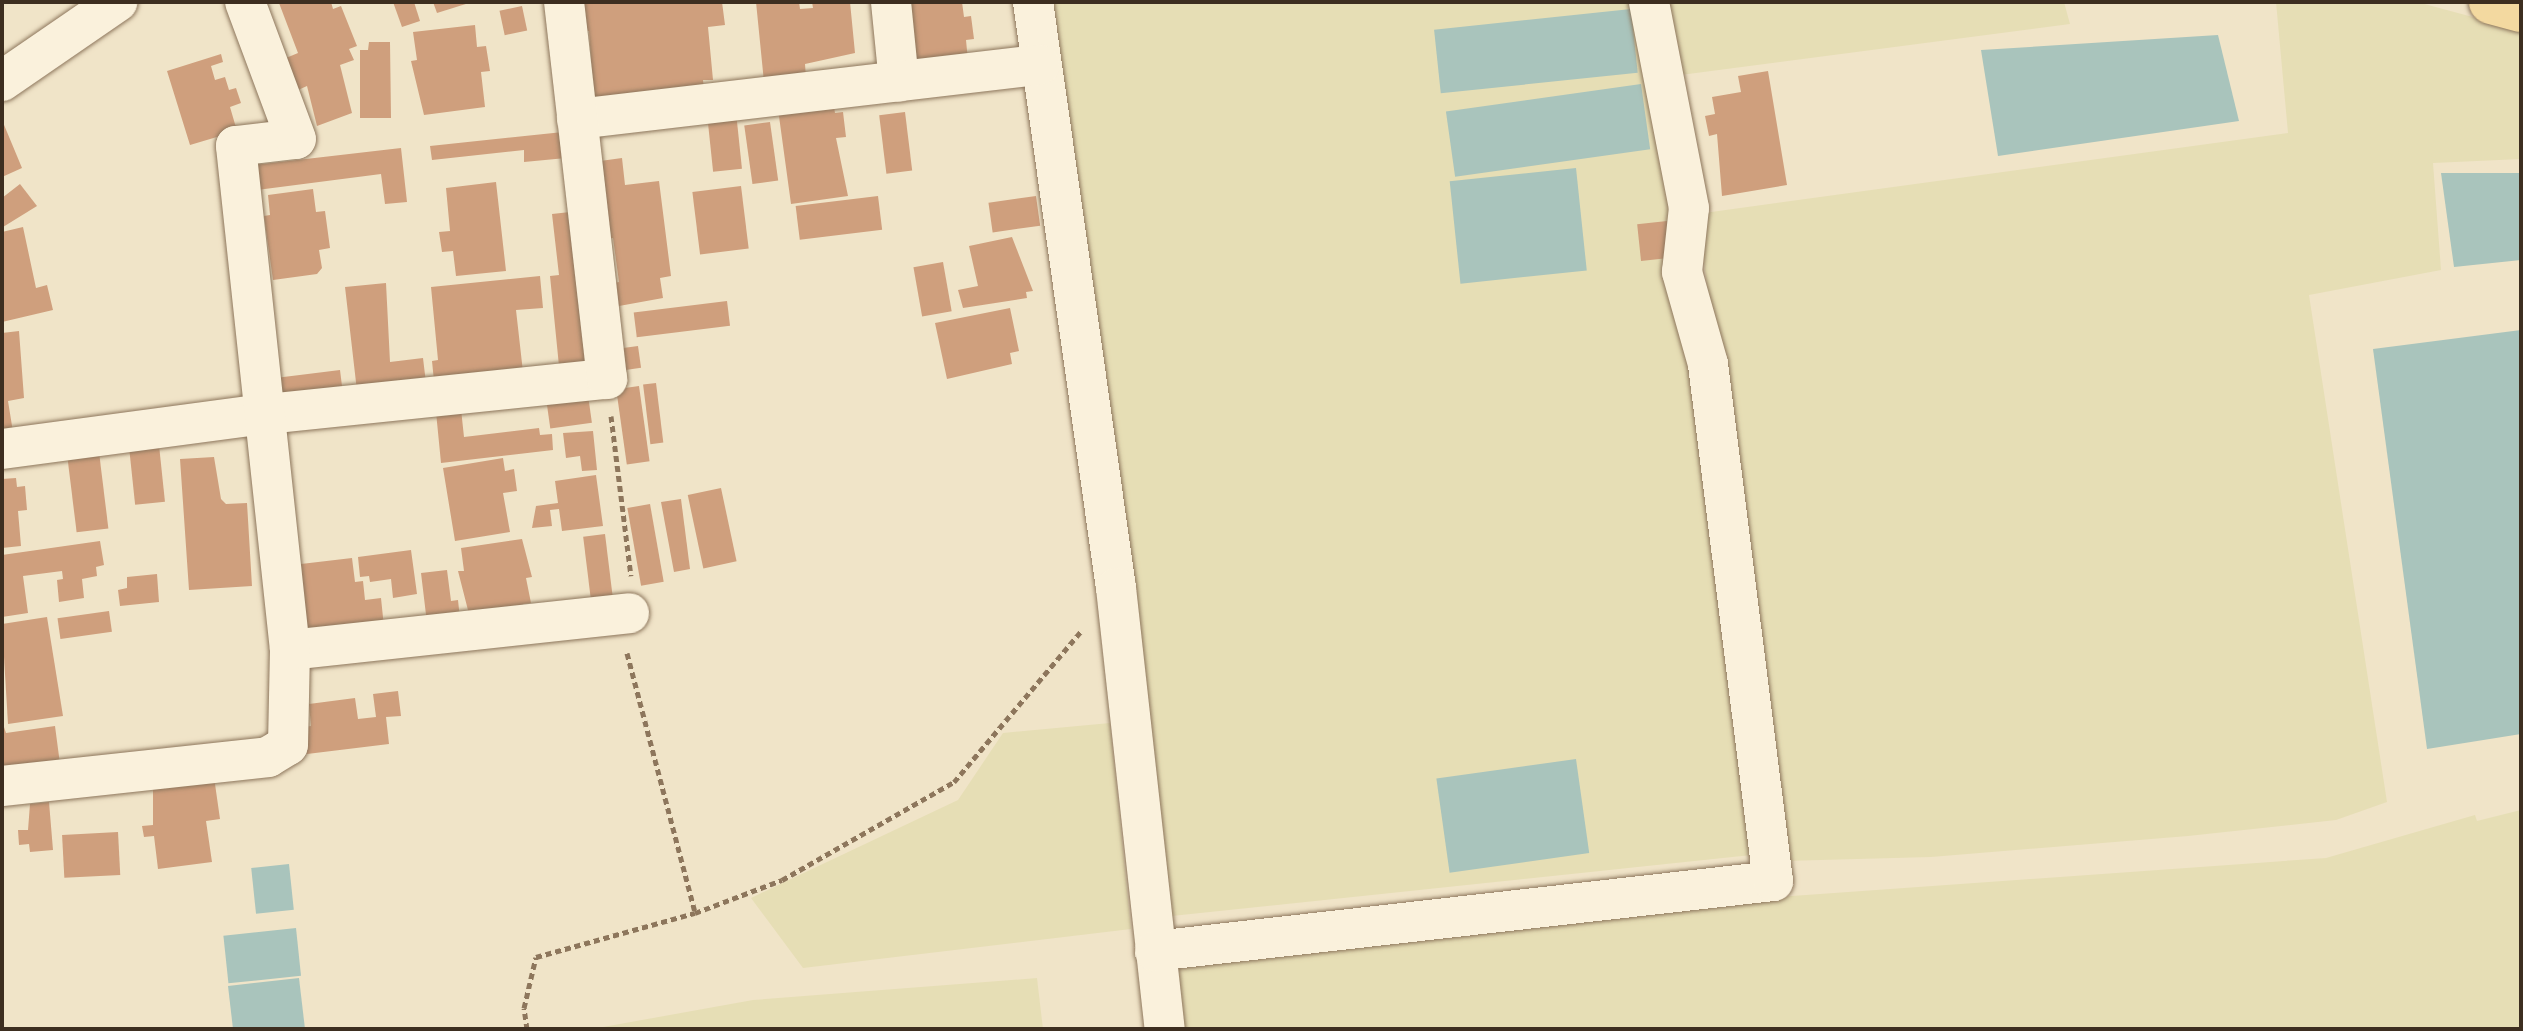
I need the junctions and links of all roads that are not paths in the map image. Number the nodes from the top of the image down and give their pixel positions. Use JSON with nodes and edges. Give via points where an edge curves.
{"nodes":[{"id":1,"x":117,"y":2,"type":"edge"},
{"id":2,"x":245,"y":2,"type":"edge"},
{"id":3,"x":564,"y":2,"type":"edge"},
{"id":4,"x":891,"y":2,"type":"edge"},
{"id":5,"x":1033,"y":2,"type":"edge"},
{"id":6,"x":1649,"y":2,"type":"edge"},
{"id":7,"x":2491,"y":2,"type":"edge"},
{"id":8,"x":2521,"y":10,"type":"edge"},
{"id":9,"x":74,"y":15,"type":"edge"},
{"id":10,"x":1040,"y":65,"type":"junction"},
{"id":11,"x":2,"y":81,"type":"edge"},
{"id":12,"x":899,"y":82,"type":"junction"},
{"id":13,"x":577,"y":119,"type":"junction"},
{"id":14,"x":266,"y":414,"type":"junction"},
{"id":15,"x":2,"y":449,"type":"edge"},
{"id":16,"x":629,"y":613,"type":"dead end"},
{"id":17,"x":290,"y":650,"type":"junction"},
{"id":18,"x":2,"y":786,"type":"edge"},
{"id":19,"x":1155,"y":951,"type":"junction"},
{"id":20,"x":1165,"y":1029,"type":"edge"}],
"edges":[{"from":1,"to":9,"type":"street"},
{"from":2,"to":14,"type":"street","via":[[296,139],[236,146]]},
{"from":3,"to":13,"type":"street"},
{"from":4,"to":12,"type":"street"},
{"from":5,"to":10,"type":"street"},
{"from":6,"to":19,"type":"street","via":[[1689,208],[1682,272],[1708,364],[1773,881]]},
{"from":7,"to":8,"type":"main road"},
{"from":9,"to":11,"type":"street"},
{"from":10,"to":12,"type":"street"},
{"from":10,"to":19,"type":"street","via":[[1116,588]]},
{"from":12,"to":13,"type":"street"},
{"from":13,"to":14,"type":"street","via":[[607,379]]},
{"from":14,"to":15,"type":"street"},
{"from":14,"to":17,"type":"street"},
{"from":16,"to":17,"type":"street"},
{"from":17,"to":18,"type":"street","via":[[288,745],[268,757]]},
{"from":19,"to":20,"type":"street"}]}
